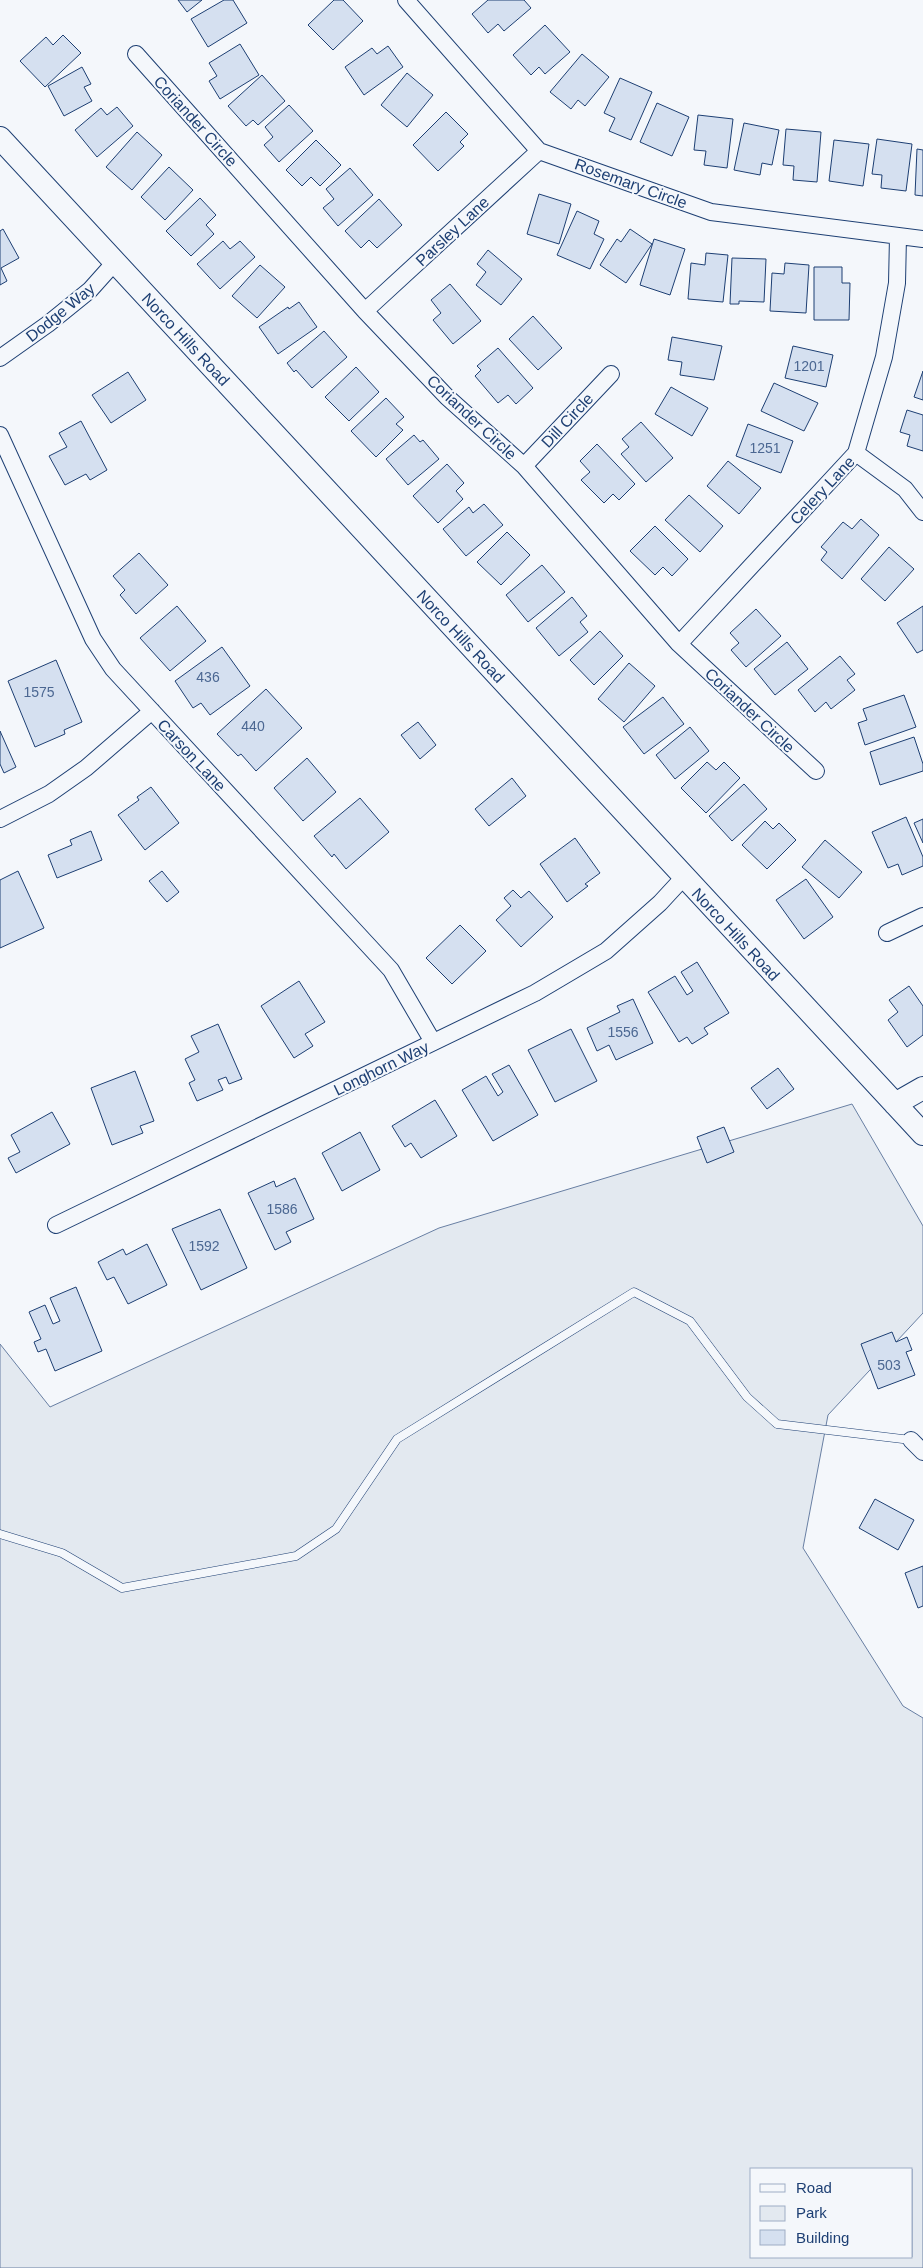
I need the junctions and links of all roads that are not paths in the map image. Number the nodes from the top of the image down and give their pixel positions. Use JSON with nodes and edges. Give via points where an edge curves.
{"nodes":[{"id":1,"x":406,"y":0,"type":"edge"},
{"id":2,"x":136,"y":54,"type":"dead end"},
{"id":3,"x":0,"y":138,"type":"edge"},
{"id":4,"x":539,"y":151,"type":"junction"},
{"id":5,"x":898,"y":237,"type":"junction"},
{"id":6,"x":923,"y":240,"type":"edge"},
{"id":7,"x":115,"y":262,"type":"junction"},
{"id":8,"x":365,"y":311,"type":"junction"},
{"id":9,"x":0,"y":358,"type":"edge"},
{"id":10,"x":610,"y":374,"type":"dead end"},
{"id":11,"x":0,"y":436,"type":"edge"},
{"id":12,"x":856,"y":453,"type":"junction"},
{"id":13,"x":524,"y":466,"type":"junction"},
{"id":14,"x":923,"y":512,"type":"edge"},
{"id":15,"x":679,"y":644,"type":"junction"},
{"id":16,"x":152,"y":711,"type":"junction"},
{"id":17,"x":816,"y":771,"type":"dead end"},
{"id":18,"x":0,"y":819,"type":"edge"},
{"id":19,"x":684,"y":877,"type":"junction"},
{"id":20,"x":923,"y":916,"type":"edge"},
{"id":21,"x":888,"y":933,"type":"dead end"},
{"id":22,"x":433,"y":1042,"type":"junction"},
{"id":23,"x":923,"y":1088,"type":"edge"},
{"id":24,"x":895,"y":1104,"type":"junction"},
{"id":25,"x":923,"y":1134,"type":"edge"},
{"id":26,"x":56,"y":1225,"type":"dead end"},
{"id":27,"x":911,"y":1440,"type":"joint"},
{"id":28,"x":923,"y":1452,"type":"edge"},
{"id":29,"x":0,"y":1534,"type":"edge"}],
"edges":[{"from":1,"to":4,"type":"street","name":"Rosemary Circle"},
{"from":2,"to":8,"type":"street","name":"Coriander Circle"},
{"from":3,"to":7,"type":"street","name":"Norco Hills Road"},
{"from":4,"to":5,"type":"street","name":"Rosemary Circle","via":[[711,212]]},
{"from":4,"to":8,"type":"street","name":"Parsley Lane"},
{"from":5,"to":6,"type":"street","name":"Rosemary Circle"},
{"from":5,"to":12,"type":"street","name":"Celery Lane","via":[[897,284],[884,358]]},
{"from":7,"to":9,"type":"street","name":"Dodge Way","via":[[90,290]]},
{"from":7,"to":19,"type":"street","name":"Norco Hills Road"},
{"from":8,"to":13,"type":"street","name":"Coriander Circle","via":[[447,397]]},
{"from":10,"to":13,"type":"street","name":"Dill Circle"},
{"from":11,"to":16,"type":"street","name":"Carson Lane","via":[[93,639],[114,669]]},
{"from":12,"to":14,"type":"street","via":[[905,489]]},
{"from":12,"to":15,"type":"street","name":"Celery Lane"},
{"from":13,"to":15,"type":"street","name":"Coriander Circle"},
{"from":15,"to":17,"type":"street","name":"Coriander Circle"},
{"from":16,"to":18,"type":"street","via":[[57,789]]},
{"from":16,"to":22,"type":"street","name":"Carson Lane","via":[[391,970]]},
{"from":19,"to":22,"type":"street","name":"Longhorn Way","via":[[606,951],[535,993]]},
{"from":19,"to":24,"type":"street","name":"Norco Hills Road"},
{"from":20,"to":21,"type":"street"},
{"from":22,"to":26,"type":"street","name":"Longhorn Way"},
{"from":23,"to":24,"type":"street"},
{"from":24,"to":25,"type":"street","name":"Norco Hills Road"},
{"from":27,"to":28,"type":"street"},
{"from":27,"to":29,"type":"lane","via":[[777,1424],[748,1396],[690,1321],[634,1292],[397,1439],[336,1529],[296,1556],[122,1588],[62,1553]]}]}
